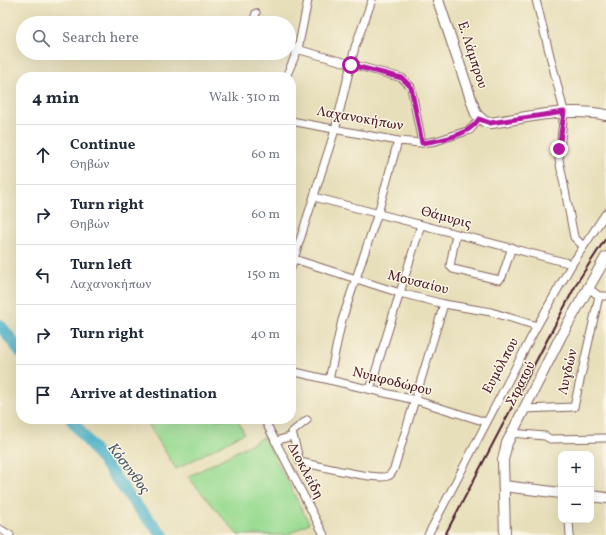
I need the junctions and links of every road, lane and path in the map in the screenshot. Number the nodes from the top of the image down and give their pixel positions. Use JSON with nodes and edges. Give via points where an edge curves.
{"nodes":[{"id":1,"x":308,"y":0,"type":"edge"},
{"id":2,"x":372,"y":0,"type":"edge"},
{"id":3,"x":438,"y":0,"type":"edge"},
{"id":4,"x":536,"y":0,"type":"edge"},
{"id":5,"x":256,"y":12,"type":"dead end"},
{"id":6,"x":255,"y":16,"type":"edge"},
{"id":7,"x":298,"y":49,"type":"junction"},
{"id":8,"x":296,"y":54,"type":"edge"},
{"id":9,"x":293,"y":60,"type":"edge"},
{"id":10,"x":351,"y":65,"type":"junction"},
{"id":11,"x":288,"y":72,"type":"edge"},
{"id":12,"x":564,"y":112,"type":"junction"},
{"id":13,"x":606,"y":115,"type":"edge"},
{"id":14,"x":479,"y":119,"type":"junction"},
{"id":15,"x":296,"y":122,"type":"edge"},
{"id":16,"x":335,"y":130,"type":"junction"},
{"id":17,"x":398,"y":141,"type":"junction"},
{"id":18,"x":422,"y":143,"type":"junction"},
{"id":19,"x":314,"y":197,"type":"junction"},
{"id":20,"x":378,"y":213,"type":"junction"},
{"id":21,"x":606,"y":213,"type":"edge"},
{"id":22,"x":421,"y":225,"type":"junction"},
{"id":23,"x":456,"y":234,"type":"junction"},
{"id":24,"x":583,"y":246,"type":"junction"},
{"id":25,"x":512,"y":247,"type":"junction"},
{"id":26,"x":296,"y":253,"type":"edge"},
{"id":27,"x":606,"y":257,"type":"edge"},
{"id":28,"x":296,"y":260,"type":"edge"},
{"id":29,"x":572,"y":264,"type":"junction"},
{"id":30,"x":356,"y":280,"type":"junction"},
{"id":31,"x":588,"y":287,"type":"junction"},
{"id":32,"x":400,"y":293,"type":"junction"},
{"id":33,"x":603,"y":296,"type":"edge"},
{"id":34,"x":444,"y":304,"type":"junction"},
{"id":35,"x":537,"y":326,"type":"junction"},
{"id":36,"x":296,"y":372,"type":"edge"},
{"id":37,"x":329,"y":380,"type":"junction"},
{"id":38,"x":370,"y":389,"type":"junction"},
{"id":39,"x":415,"y":400,"type":"junction"},
{"id":40,"x":524,"y":409,"type":"junction"},
{"id":41,"x":308,"y":420,"type":"dead end"},
{"id":42,"x":486,"y":422,"type":"junction"},
{"id":43,"x":266,"y":424,"type":"edge"},
{"id":44,"x":511,"y":433,"type":"junction"},
{"id":45,"x":293,"y":436,"type":"junction"},
{"id":46,"x":606,"y":438,"type":"edge"},
{"id":47,"x":275,"y":441,"type":"junction"},
{"id":48,"x":504,"y":486,"type":"junction"},
{"id":49,"x":558,"y":493,"type":"edge"},
{"id":50,"x":594,"y":496,"type":"edge"},
{"id":51,"x":606,"y":498,"type":"edge"},
{"id":52,"x":569,"y":523,"type":"edge"},
{"id":53,"x":0,"y":529,"type":"edge"},
{"id":54,"x":10,"y":535,"type":"edge"},
{"id":55,"x":324,"y":535,"type":"edge"},
{"id":56,"x":428,"y":535,"type":"edge"},
{"id":57,"x":505,"y":535,"type":"edge"},
{"id":58,"x":570,"y":535,"type":"edge"}],
"edges":[{"from":1,"to":7,"type":"street"},
{"from":2,"to":10,"type":"street"},
{"from":3,"to":14,"type":"street","name":"Ε. Λάμπρου"},
{"from":4,"to":12,"type":"street"},
{"from":5,"to":6,"type":"street"},
{"from":7,"to":8,"type":"street"},
{"from":7,"to":10,"type":"street"},
{"from":9,"to":11,"type":"street"},
{"from":10,"to":16,"type":"street"},
{"from":10,"to":18,"type":"street","via":[[402,78],[408,82]]},
{"from":12,"to":13,"type":"street","via":[[586,110]]},
{"from":12,"to":14,"type":"street","via":[[490,123]]},
{"from":12,"to":24,"type":"street","via":[[559,159],[574,238]]},
{"from":14,"to":18,"type":"street","name":"Λαχανοκήπων","via":[[470,130]]},
{"from":15,"to":16,"type":"street","name":"Λαχανοκήπων"},
{"from":16,"to":17,"type":"street","name":"Λαχανοκήπων"},
{"from":16,"to":19,"type":"street"},
{"from":17,"to":18,"type":"street","name":"Λαχανοκήπων"},
{"from":17,"to":20,"type":"street"},
{"from":19,"to":20,"type":"street","name":"Θάμυρις"},
{"from":19,"to":26,"type":"street"},
{"from":20,"to":22,"type":"street","name":"Θάμυρις"},
{"from":20,"to":30,"type":"street"},
{"from":21,"to":24,"type":"street","name":"Ευμόλπου"},
{"from":22,"to":23,"type":"street","name":"Θάμυρις"},
{"from":22,"to":32,"type":"street"},
{"from":23,"to":25,"type":"street","name":"Θάμυρις"},
{"from":23,"to":25,"type":"street","via":[[450,266],[499,280]]},
{"from":24,"to":29,"type":"street","name":"Ευμόλπου"},
{"from":25,"to":29,"type":"street","name":"Θάμυρις"},
{"from":27,"to":31,"type":"street","name":"Στρατού"},
{"from":28,"to":30,"type":"street","name":"Μουσαίου"},
{"from":29,"to":35,"type":"street","name":"Ευμόλπου"},
{"from":30,"to":32,"type":"street","name":"Μουσαίου"},
{"from":30,"to":37,"type":"street","via":[[342,320]]},
{"from":31,"to":33,"type":"street","name":"Λυγδών"},
{"from":31,"to":40,"type":"street","name":"Στρατού"},
{"from":32,"to":34,"type":"street","name":"Μουσαίου"},
{"from":32,"to":38,"type":"street"},
{"from":33,"to":40,"type":"street","name":"Λυγδών","via":[[574,407]]},
{"from":34,"to":35,"type":"street","name":"Μουσαίου","via":[[491,312]]},
{"from":34,"to":39,"type":"street"},
{"from":35,"to":42,"type":"street","name":"Ευμόλπου"},
{"from":36,"to":37,"type":"street","name":"Νυμφοδώρου"},
{"from":37,"to":38,"type":"street","name":"Νυμφοδώρου"},
{"from":38,"to":39,"type":"street","name":"Νυμφοδώρου"},
{"from":39,"to":42,"type":"street","name":"Νυμφοδώρου"},
{"from":39,"to":45,"type":"street","via":[[394,469],[386,477],[300,462]]},
{"from":40,"to":44,"type":"street","name":"Στρατού"},
{"from":41,"to":45,"type":"street","via":[[293,429]]},
{"from":42,"to":56,"type":"street","name":"Ευμόλπου"},
{"from":43,"to":47,"type":"street","name":"Διοκλείδη"},
{"from":44,"to":46,"type":"street","via":[[545,436],[550,439]]},
{"from":44,"to":48,"type":"street","name":"Στρατού","via":[[503,457]]},
{"from":45,"to":47,"type":"street"},
{"from":47,"to":55,"type":"street","name":"Διοκλείδη"},
{"from":48,"to":49,"type":"street"},
{"from":48,"to":57,"type":"street","name":"Στρατού"},
{"from":50,"to":51,"type":"street"},
{"from":52,"to":58,"type":"street"},
{"from":53,"to":54,"type":"street"}]}
